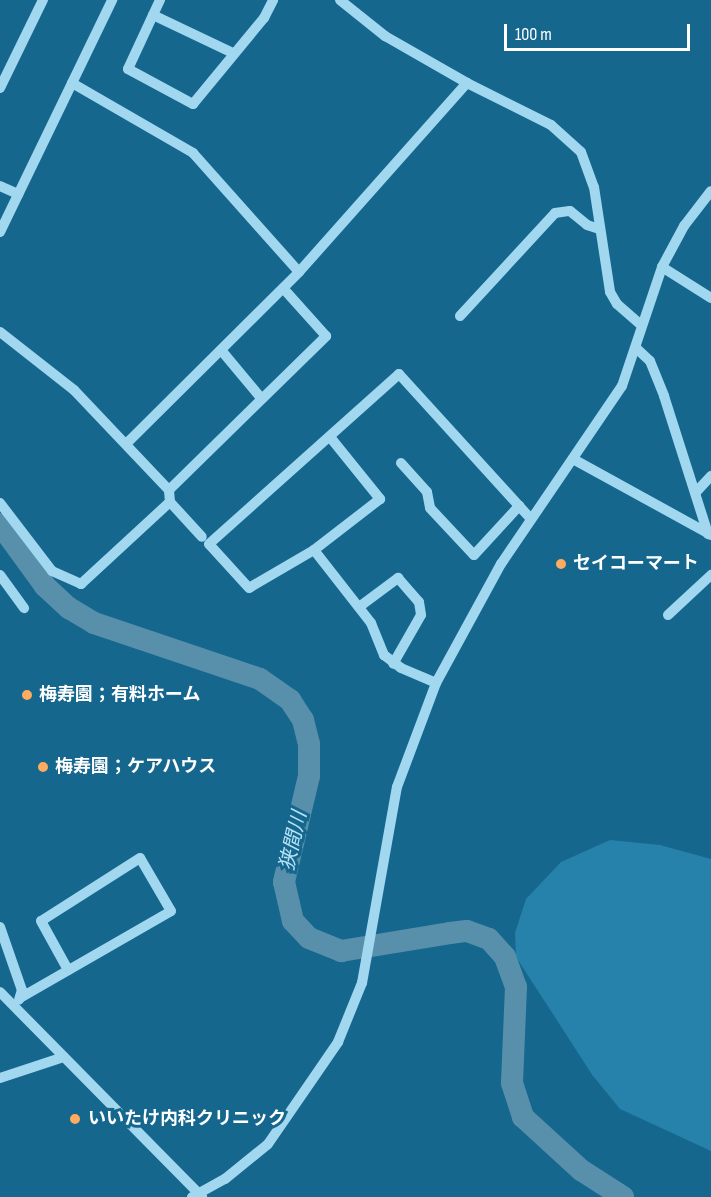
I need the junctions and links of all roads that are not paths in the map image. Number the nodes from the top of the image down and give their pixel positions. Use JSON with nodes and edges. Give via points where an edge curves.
{"nodes":[{"id":1,"x":43,"y":0,"type":"edge"},
{"id":2,"x":112,"y":0,"type":"edge"},
{"id":3,"x":160,"y":0,"type":"edge"},
{"id":4,"x":273,"y":0,"type":"edge"},
{"id":5,"x":340,"y":0,"type":"edge"},
{"id":6,"x":153,"y":15,"type":"junction"},
{"id":7,"x":233,"y":53,"type":"junction"},
{"id":8,"x":72,"y":83,"type":"junction"},
{"id":9,"x":467,"y":83,"type":"junction"},
{"id":10,"x":0,"y":88,"type":"edge"},
{"id":11,"x":0,"y":186,"type":"edge"},
{"id":12,"x":711,"y":191,"type":"edge"},
{"id":13,"x":18,"y":194,"type":"junction"},
{"id":14,"x":599,"y":229,"type":"junction"},
{"id":15,"x":0,"y":232,"type":"edge"},
{"id":16,"x":662,"y":267,"type":"junction"},
{"id":17,"x":298,"y":272,"type":"junction"},
{"id":18,"x":283,"y":288,"type":"junction"},
{"id":19,"x":711,"y":298,"type":"edge"},
{"id":20,"x":460,"y":316,"type":"dead end"},
{"id":21,"x":640,"y":324,"type":"junction"},
{"id":22,"x":0,"y":332,"type":"edge"},
{"id":23,"x":636,"y":348,"type":"junction"},
{"id":24,"x":221,"y":350,"type":"junction"},
{"id":25,"x":261,"y":398,"type":"junction"},
{"id":26,"x":330,"y":436,"type":"junction"},
{"id":27,"x":126,"y":444,"type":"junction"},
{"id":28,"x":573,"y":459,"type":"junction"},
{"id":29,"x":401,"y":463,"type":"dead end"},
{"id":30,"x":711,"y":476,"type":"edge"},
{"id":31,"x":697,"y":491,"type":"junction"},
{"id":32,"x":169,"y":496,"type":"junction"},
{"id":33,"x":0,"y":503,"type":"edge"},
{"id":34,"x":519,"y":506,"type":"junction"},
{"id":35,"x":531,"y":519,"type":"junction"},
{"id":36,"x":710,"y":535,"type":"edge"},
{"id":37,"x":202,"y":537,"type":"dead end"},
{"id":38,"x":314,"y":550,"type":"junction"},
{"id":39,"x":0,"y":575,"type":"edge"},
{"id":40,"x":711,"y":575,"type":"edge"},
{"id":41,"x":359,"y":607,"type":"junction"},
{"id":42,"x":24,"y":608,"type":"dead end"},
{"id":43,"x":668,"y":615,"type":"dead end"},
{"id":44,"x":393,"y":664,"type":"junction"},
{"id":45,"x":436,"y":683,"type":"junction"},
{"id":46,"x":0,"y":927,"type":"edge"},
{"id":47,"x":68,"y":970,"type":"junction"},
{"id":48,"x":0,"y":992,"type":"edge"},
{"id":49,"x":18,"y":1002,"type":"junction"},
{"id":50,"x":64,"y":1057,"type":"junction"},
{"id":51,"x":0,"y":1078,"type":"edge"},
{"id":52,"x":198,"y":1196,"type":"edge"}],
"edges":[{"from":1,"to":10,"type":"street"},
{"from":2,"to":8,"type":"street"},
{"from":3,"to":6,"type":"street"},
{"from":4,"to":7,"type":"street","via":[[264,18]]},
{"from":5,"to":9,"type":"street","via":[[385,36]]},
{"from":6,"to":7,"type":"street"},
{"from":6,"to":7,"type":"street","via":[[128,69],[194,104]]},
{"from":8,"to":13,"type":"street"},
{"from":8,"to":17,"type":"street","via":[[193,153]]},
{"from":9,"to":14,"type":"street","via":[[545,121],[580,152],[594,187]]},
{"from":9,"to":17,"type":"street"},
{"from":11,"to":13,"type":"street"},
{"from":12,"to":16,"type":"street","via":[[684,226]]},
{"from":13,"to":15,"type":"street"},
{"from":14,"to":20,"type":"street","via":[[570,211],[555,213]]},
{"from":14,"to":21,"type":"street","via":[[610,292],[617,304]]},
{"from":16,"to":19,"type":"street"},
{"from":16,"to":21,"type":"street"},
{"from":17,"to":18,"type":"street"},
{"from":18,"to":24,"type":"street"},
{"from":18,"to":25,"type":"street","via":[[326,336]]},
{"from":21,"to":23,"type":"street"},
{"from":22,"to":27,"type":"street","via":[[74,390]]},
{"from":23,"to":28,"type":"street","via":[[622,386]]},
{"from":23,"to":31,"type":"street","via":[[650,361]]},
{"from":24,"to":25,"type":"street"},
{"from":24,"to":27,"type":"street"},
{"from":25,"to":32,"type":"street"},
{"from":26,"to":34,"type":"street","via":[[399,375]]},
{"from":26,"to":38,"type":"street","via":[[380,499]]},
{"from":26,"to":38,"type":"street","via":[[209,544],[249,588]]},
{"from":27,"to":32,"type":"street"},
{"from":28,"to":35,"type":"street"},
{"from":28,"to":36,"type":"street"},
{"from":29,"to":34,"type":"street","via":[[426,492],[430,508],[474,555]]},
{"from":30,"to":31,"type":"street"},
{"from":31,"to":36,"type":"street"},
{"from":32,"to":33,"type":"street","via":[[81,584],[52,571]]},
{"from":32,"to":37,"type":"street"},
{"from":34,"to":35,"type":"street"},
{"from":35,"to":45,"type":"street","via":[[501,564]]},
{"from":38,"to":41,"type":"street"},
{"from":39,"to":42,"type":"street"},
{"from":40,"to":43,"type":"street"},
{"from":41,"to":44,"type":"street","via":[[371,623],[384,655]]},
{"from":41,"to":44,"type":"street","via":[[398,578],[419,602],[421,615]]},
{"from":44,"to":45,"type":"street"},
{"from":45,"to":52,"type":"street","via":[[415,731],[398,787],[362,983],[338,1042],[290,1117],[250,1161]]},
{"from":46,"to":49,"type":"street","via":[[22,990]]},
{"from":47,"to":47,"type":"street","via":[[171,911],[140,858],[41,921]]},
{"from":47,"to":49,"type":"street"},
{"from":48,"to":49,"type":"street"},
{"from":49,"to":50,"type":"street"},
{"from":50,"to":51,"type":"street"},
{"from":50,"to":52,"type":"street"}]}
